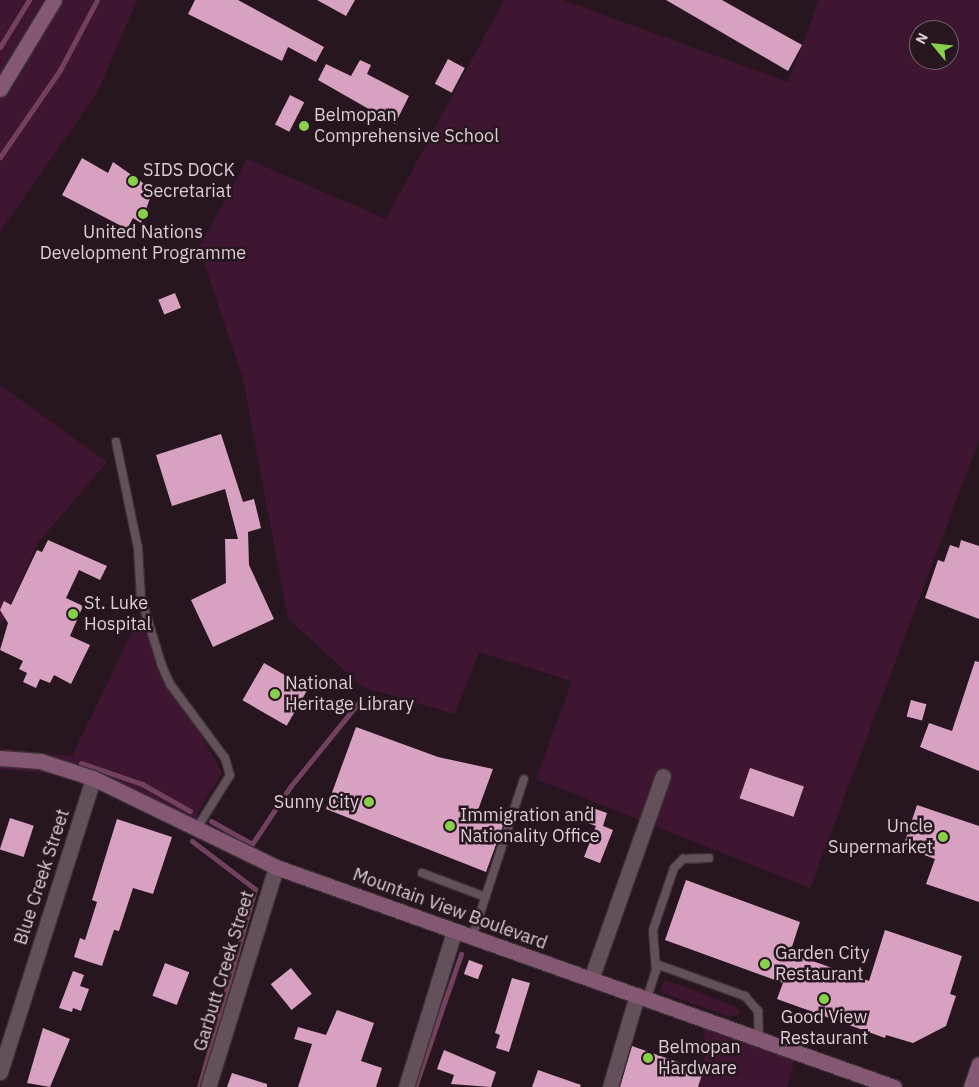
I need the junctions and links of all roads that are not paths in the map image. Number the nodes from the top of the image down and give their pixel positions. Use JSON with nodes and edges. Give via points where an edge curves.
{"nodes":[{"id":1,"x":54,"y":0,"type":"edge"},
{"id":2,"x":0,"y":88,"type":"edge"},
{"id":3,"x":116,"y":442,"type":"dead end"},
{"id":4,"x":0,"y":758,"type":"edge"},
{"id":5,"x":663,"y":776,"type":"dead end"},
{"id":6,"x":93,"y":778,"type":"junction"},
{"id":7,"x":524,"y":779,"type":"dead end"},
{"id":8,"x":197,"y":828,"type":"junction"},
{"id":9,"x":709,"y":858,"type":"dead end"},
{"id":10,"x":276,"y":867,"type":"junction"},
{"id":11,"x":422,"y":874,"type":"dead end"},
{"id":12,"x":486,"y":898,"type":"junction"},
{"id":13,"x":454,"y":932,"type":"junction"},
{"id":14,"x":472,"y":938,"type":"junction"},
{"id":15,"x":656,"y":964,"type":"junction"},
{"id":16,"x":591,"y":978,"type":"junction"},
{"id":17,"x":642,"y":997,"type":"junction"},
{"id":18,"x":759,"y":1038,"type":"junction"},
{"id":19,"x":979,"y":1064,"type":"edge"},
{"id":20,"x":0,"y":1072,"type":"edge"},
{"id":21,"x":208,"y":1087,"type":"edge"},
{"id":22,"x":406,"y":1087,"type":"edge"},
{"id":23,"x":610,"y":1087,"type":"edge"},
{"id":24,"x":894,"y":1087,"type":"edge"},
{"id":25,"x":971,"y":1087,"type":"edge"}],
"edges":[{"from":1,"to":2,"type":"street"},
{"from":3,"to":8,"type":"lane","via":[[138,548],[141,598],[162,666],[170,684],[225,758],[230,775]]},
{"from":4,"to":6,"type":"street","name":"Mountain View Boulevard","via":[[40,761]]},
{"from":5,"to":16,"type":"street"},
{"from":6,"to":8,"type":"street","name":"Mountain View Boulevard"},
{"from":6,"to":20,"type":"street","name":"Blue Creek Street"},
{"from":7,"to":12,"type":"lane"},
{"from":8,"to":10,"type":"street","name":"Mountain View Boulevard"},
{"from":9,"to":15,"type":"lane","via":[[682,859],[674,868],[653,930]]},
{"from":10,"to":13,"type":"street","name":"Mountain View Boulevard"},
{"from":10,"to":21,"type":"street","name":"Garbutt Creek Street"},
{"from":11,"to":12,"type":"lane"},
{"from":12,"to":14,"type":"lane"},
{"from":13,"to":14,"type":"street","name":"Mountain View Boulevard"},
{"from":13,"to":22,"type":"street"},
{"from":14,"to":16,"type":"street","name":"Mountain View Boulevard"},
{"from":15,"to":17,"type":"lane"},
{"from":15,"to":18,"type":"lane","via":[[744,996],[758,1011]]},
{"from":16,"to":17,"type":"street","name":"Mountain View Boulevard"},
{"from":17,"to":18,"type":"street","name":"Mountain View Boulevard"},
{"from":17,"to":23,"type":"street"},
{"from":18,"to":24,"type":"street","name":"Mountain View Boulevard"},
{"from":19,"to":25,"type":"street"}]}
